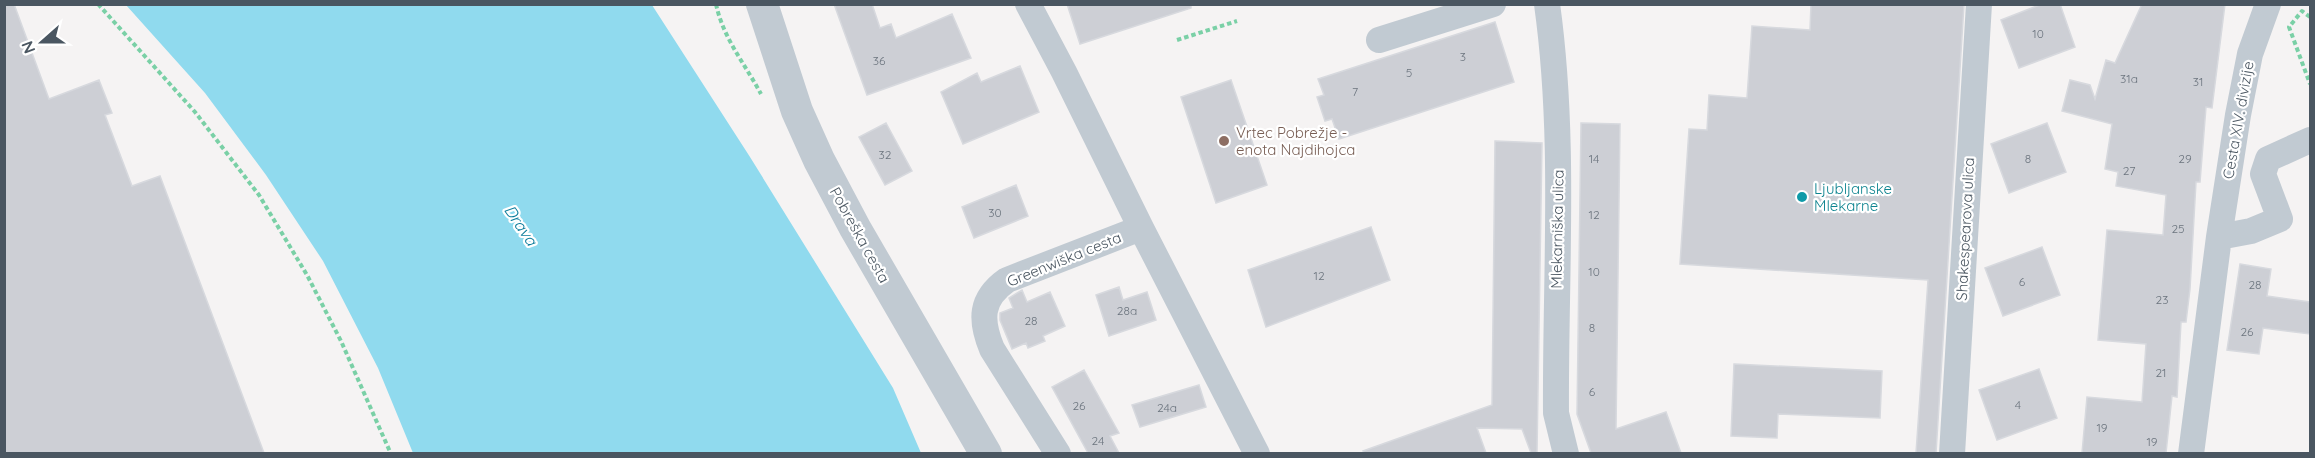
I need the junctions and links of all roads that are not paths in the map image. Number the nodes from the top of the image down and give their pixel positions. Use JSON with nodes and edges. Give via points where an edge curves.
{"nodes":[{"id":1,"x":762,"y":4,"type":"edge"},
{"id":2,"x":1028,"y":4,"type":"edge"},
{"id":3,"x":1493,"y":4,"type":"edge"},
{"id":4,"x":1547,"y":4,"type":"edge"},
{"id":5,"x":1979,"y":4,"type":"edge"},
{"id":6,"x":2268,"y":4,"type":"edge"},
{"id":7,"x":1379,"y":40,"type":"dead end"},
{"id":8,"x":2310,"y":140,"type":"edge"},
{"id":9,"x":1141,"y":228,"type":"junction"},
{"id":10,"x":2219,"y":237,"type":"junction"},
{"id":11,"x":986,"y":453,"type":"edge"},
{"id":12,"x":1058,"y":453,"type":"edge"},
{"id":13,"x":1257,"y":453,"type":"edge"},
{"id":14,"x":1566,"y":453,"type":"edge"},
{"id":15,"x":1952,"y":453,"type":"edge"},
{"id":16,"x":2191,"y":453,"type":"edge"}],
"edges":[{"from":1,"to":11,"type":"street","name":"Pobreška cesta","via":[[797,111],[819,160]]},
{"from":2,"to":9,"type":"street","name":"Greenwiška cesta"},
{"from":3,"to":7,"type":"street"},
{"from":4,"to":14,"type":"street","name":"Mlekarniška ulica","via":[[1558,127],[1556,413]]},
{"from":5,"to":15,"type":"street","name":"Shakespearova ulica"},
{"from":6,"to":10,"type":"street","name":"Cesta XIV. divizije","via":[[2250,54]]},
{"from":8,"to":10,"type":"street","via":[[2268,159],[2263,174],[2280,219],[2252,231]]},
{"from":9,"to":12,"type":"street","name":"Greenwiška cesta","via":[[1007,280],[994,289],[988,300],[983,315],[992,349]]},
{"from":9,"to":13,"type":"street","name":"Greenwiška cesta"},
{"from":10,"to":16,"type":"street","name":"Cesta XIV. divizije"}]}
